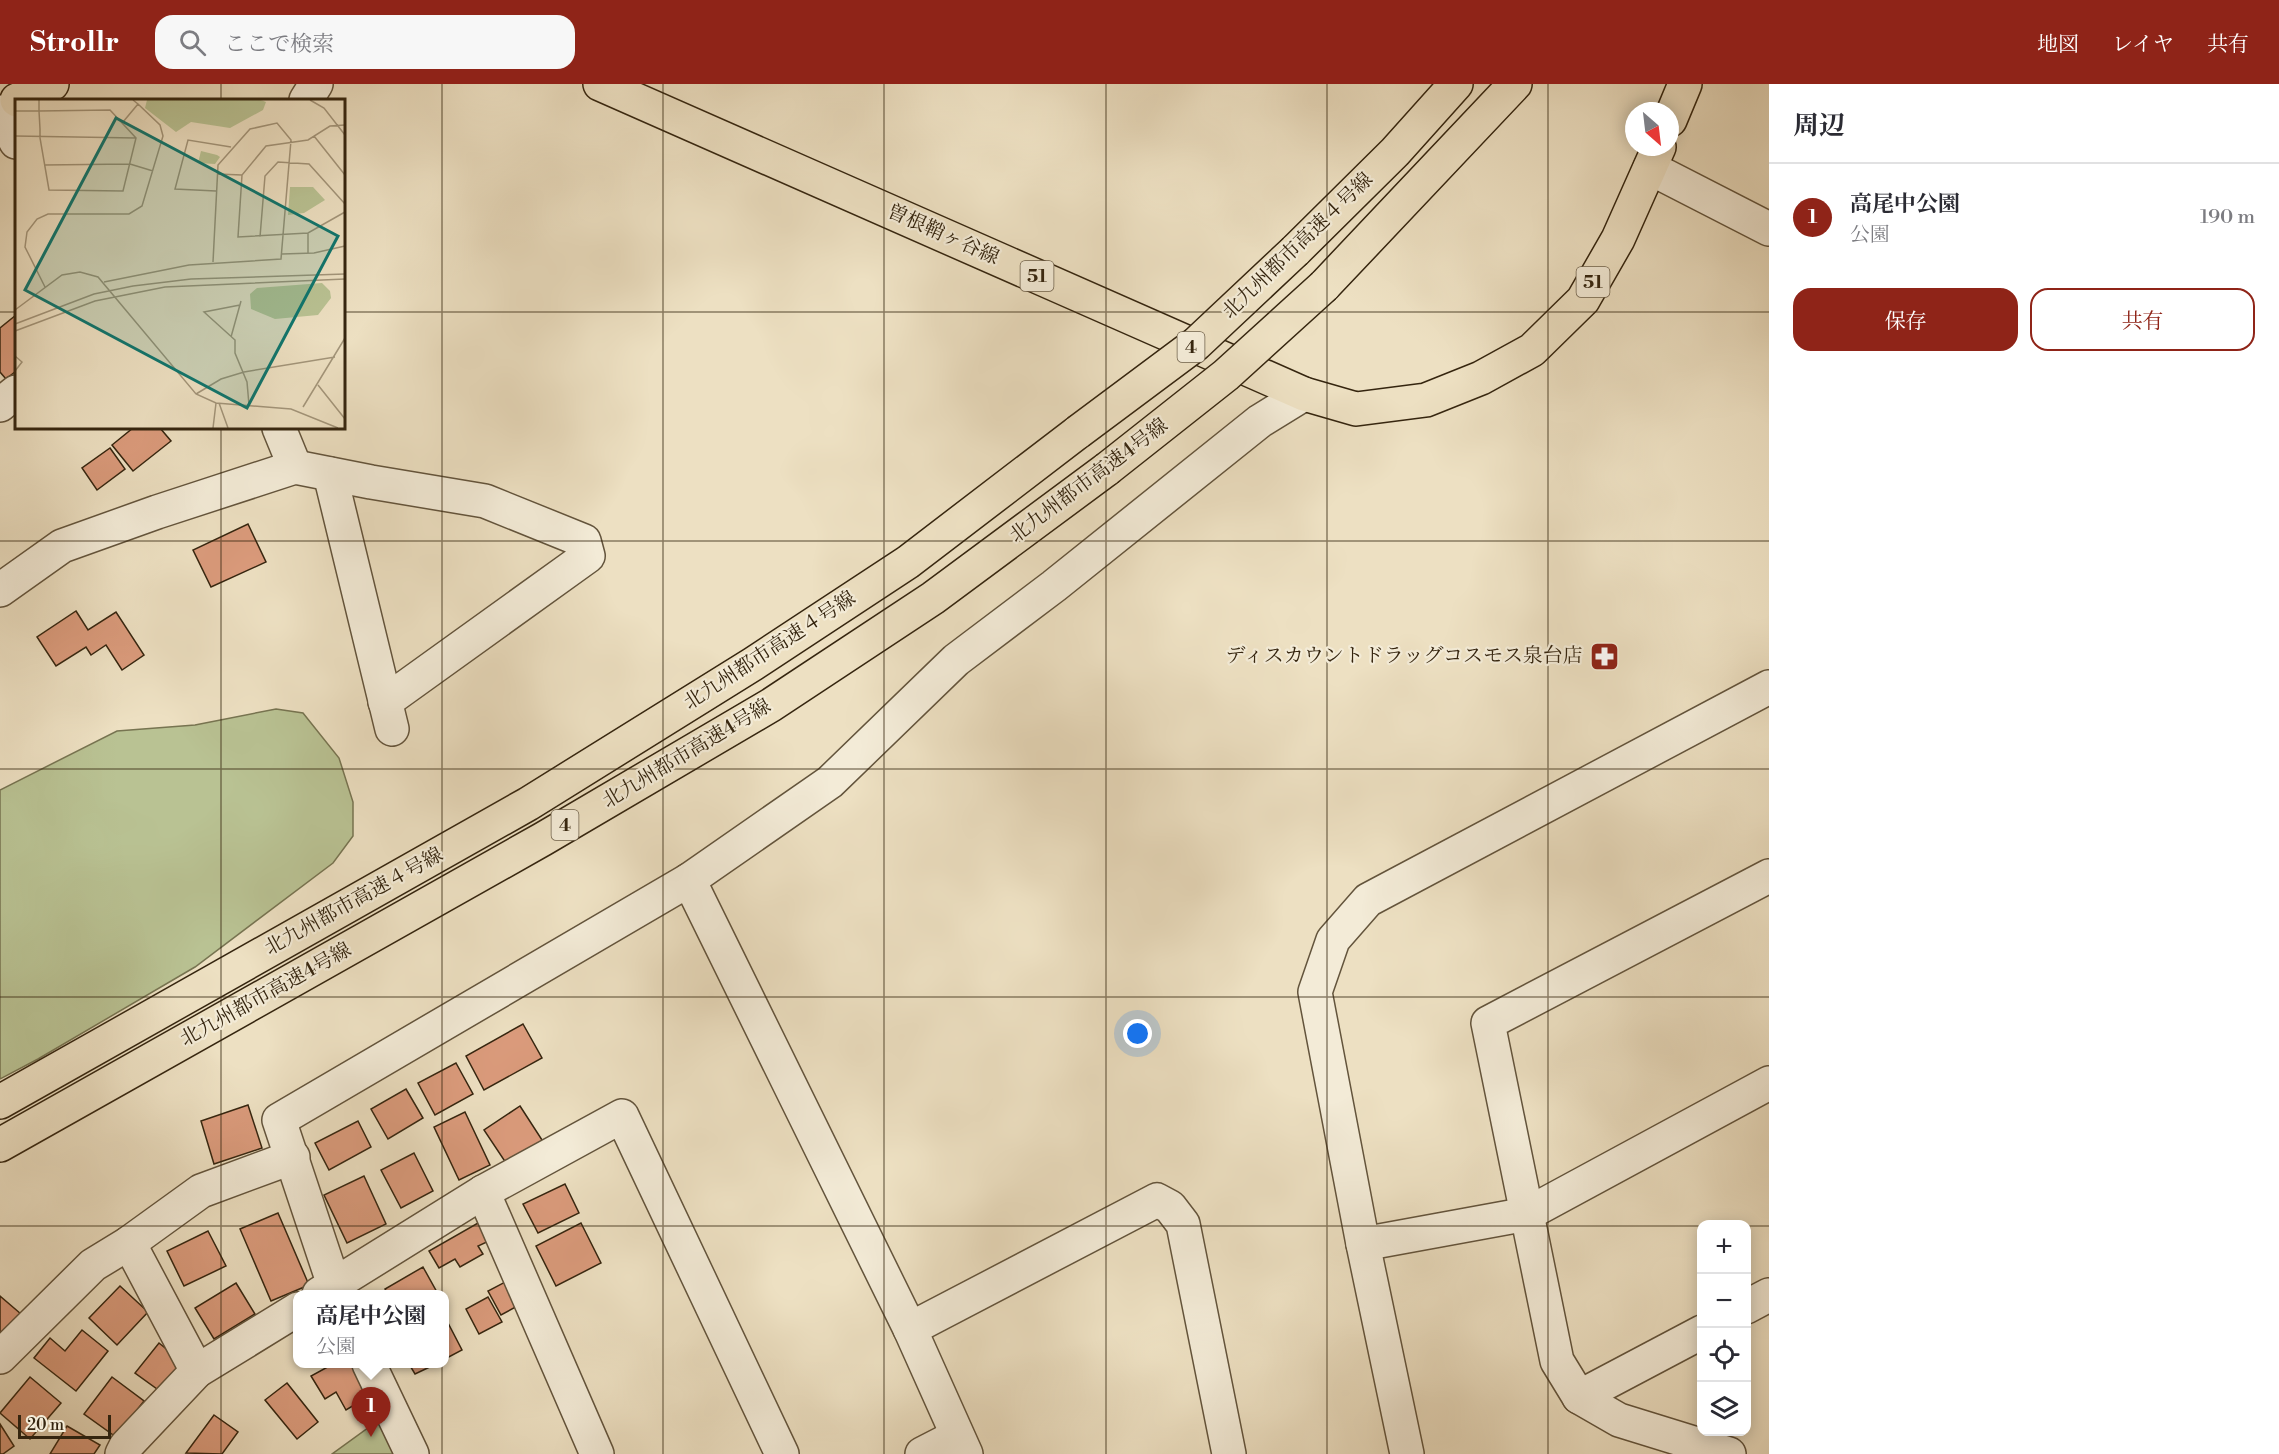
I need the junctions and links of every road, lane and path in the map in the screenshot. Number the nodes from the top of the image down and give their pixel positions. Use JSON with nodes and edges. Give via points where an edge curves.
{"nodes":[{"id":1,"x":52,"y":84,"type":"edge"},
{"id":2,"x":316,"y":84,"type":"edge"},
{"id":3,"x":600,"y":84,"type":"edge"},
{"id":4,"x":1456,"y":84,"type":"edge"},
{"id":5,"x":1515,"y":84,"type":"edge"},
{"id":6,"x":1685,"y":84,"type":"edge"},
{"id":7,"x":21,"y":99,"type":"edge"},
{"id":8,"x":307,"y":99,"type":"edge"},
{"id":9,"x":15,"y":102,"type":"edge"},
{"id":10,"x":1678,"y":102,"type":"edge"},
{"id":11,"x":0,"y":110,"type":"edge"},
{"id":12,"x":15,"y":140,"type":"edge"},
{"id":13,"x":1655,"y":158,"type":"edge"},
{"id":14,"x":1769,"y":229,"type":"edge"},
{"id":15,"x":15,"y":393,"type":"edge"},
{"id":16,"x":1304,"y":394,"type":"junction"},
{"id":17,"x":0,"y":405,"type":"edge"},
{"id":18,"x":279,"y":429,"type":"edge"},
{"id":19,"x":295,"y":467,"type":"junction"},
{"id":20,"x":330,"y":474,"type":"junction"},
{"id":21,"x":0,"y":590,"type":"edge"},
{"id":22,"x":1769,"y":687,"type":"edge"},
{"id":23,"x":1769,"y":876,"type":"edge"},
{"id":24,"x":688,"y":880,"type":"junction"},
{"id":25,"x":1769,"y":1083,"type":"edge"},
{"id":26,"x":0,"y":1101,"type":"edge"},
{"id":27,"x":0,"y":1145,"type":"edge"},
{"id":28,"x":293,"y":1157,"type":"junction"},
{"id":29,"x":483,"y":1192,"type":"junction"},
{"id":30,"x":1527,"y":1214,"type":"junction"},
{"id":31,"x":129,"y":1243,"type":"junction"},
{"id":32,"x":1363,"y":1244,"type":"junction"},
{"id":33,"x":328,"y":1290,"type":"edge"},
{"id":34,"x":332,"y":1290,"type":"edge"},
{"id":35,"x":1769,"y":1295,"type":"edge"},
{"id":36,"x":1751,"y":1304,"type":"edge"},
{"id":37,"x":293,"y":1311,"type":"edge"},
{"id":38,"x":910,"y":1329,"type":"junction"},
{"id":39,"x":1697,"y":1334,"type":"edge"},
{"id":40,"x":0,"y":1357,"type":"edge"},
{"id":41,"x":371,"y":1368,"type":"edge"},
{"id":42,"x":197,"y":1371,"type":"junction"},
{"id":43,"x":1579,"y":1397,"type":"junction"},
{"id":44,"x":961,"y":1445,"type":"edge"},
{"id":45,"x":1719,"y":1453,"type":"edge"},
{"id":46,"x":122,"y":1454,"type":"edge"},
{"id":47,"x":412,"y":1454,"type":"edge"},
{"id":48,"x":597,"y":1454,"type":"edge"},
{"id":49,"x":782,"y":1454,"type":"edge"},
{"id":50,"x":922,"y":1454,"type":"edge"},
{"id":51,"x":1229,"y":1454,"type":"edge"},
{"id":52,"x":1407,"y":1454,"type":"edge"}],
"edges":[{"from":1,"to":7,"type":"main road"},
{"from":2,"to":8,"type":"street"},
{"from":3,"to":16,"type":"main road","name":"曽根鞘ヶ谷線","number":"51"},
{"from":4,"to":26,"type":"main road","name":"北九州都市高速４号線","number":"4","bridge":true,"via":[[1395,152],[1196,344],[908,562],[528,804]]},
{"from":5,"to":27,"type":"main road","name":"北九州都市高速4号線","number":"4","bridge":true,"via":[[1324,286],[1226,375],[933,598],[771,705],[532,845]]},
{"from":6,"to":10,"type":"main road"},
{"from":9,"to":11,"type":"main road"},
{"from":11,"to":12,"type":"street"},
{"from":13,"to":14,"type":"street"},
{"from":13,"to":16,"type":"main road","name":"曽根鞘ヶ谷線","number":"51","via":[[1618,238],[1583,300],[1532,350],[1481,378],[1426,400],[1356,409]]},
{"from":15,"to":17,"type":"street"},
{"from":16,"to":24,"type":"street","via":[[1260,421],[956,660],[830,782]]},
{"from":18,"to":19,"type":"street"},
{"from":19,"to":20,"type":"street"},
{"from":19,"to":21,"type":"street","via":[[62,546]]},
{"from":20,"to":20,"type":"street","via":[[389,716],[588,556],[584,541],[485,501]]},
{"from":22,"to":32,"type":"street","via":[[1368,900],[1333,940],[1315,992]]},
{"from":23,"to":30,"type":"street","via":[[1488,1023]]},
{"from":24,"to":28,"type":"street","via":[[279,1120]]},
{"from":24,"to":38,"type":"street"},
{"from":25,"to":30,"type":"street"},
{"from":28,"to":31,"type":"street","via":[[201,1191]]},
{"from":28,"to":33,"type":"street"},
{"from":29,"to":34,"type":"street"},
{"from":29,"to":48,"type":"street"},
{"from":29,"to":49,"type":"street","via":[[622,1116]]},
{"from":30,"to":32,"type":"street"},
{"from":30,"to":43,"type":"street","via":[[1557,1361]]},
{"from":31,"to":40,"type":"street","via":[[93,1265]]},
{"from":31,"to":42,"type":"street"},
{"from":32,"to":52,"type":"street"},
{"from":35,"to":36,"type":"street"},
{"from":37,"to":42,"type":"street"},
{"from":38,"to":44,"type":"street"},
{"from":38,"to":51,"type":"street","via":[[1157,1200],[1170,1207],[1183,1224]]},
{"from":39,"to":43,"type":"street"},
{"from":41,"to":47,"type":"street"},
{"from":42,"to":46,"type":"street"},
{"from":43,"to":45,"type":"street","via":[[1619,1420]]},
{"from":44,"to":50,"type":"street"}]}
